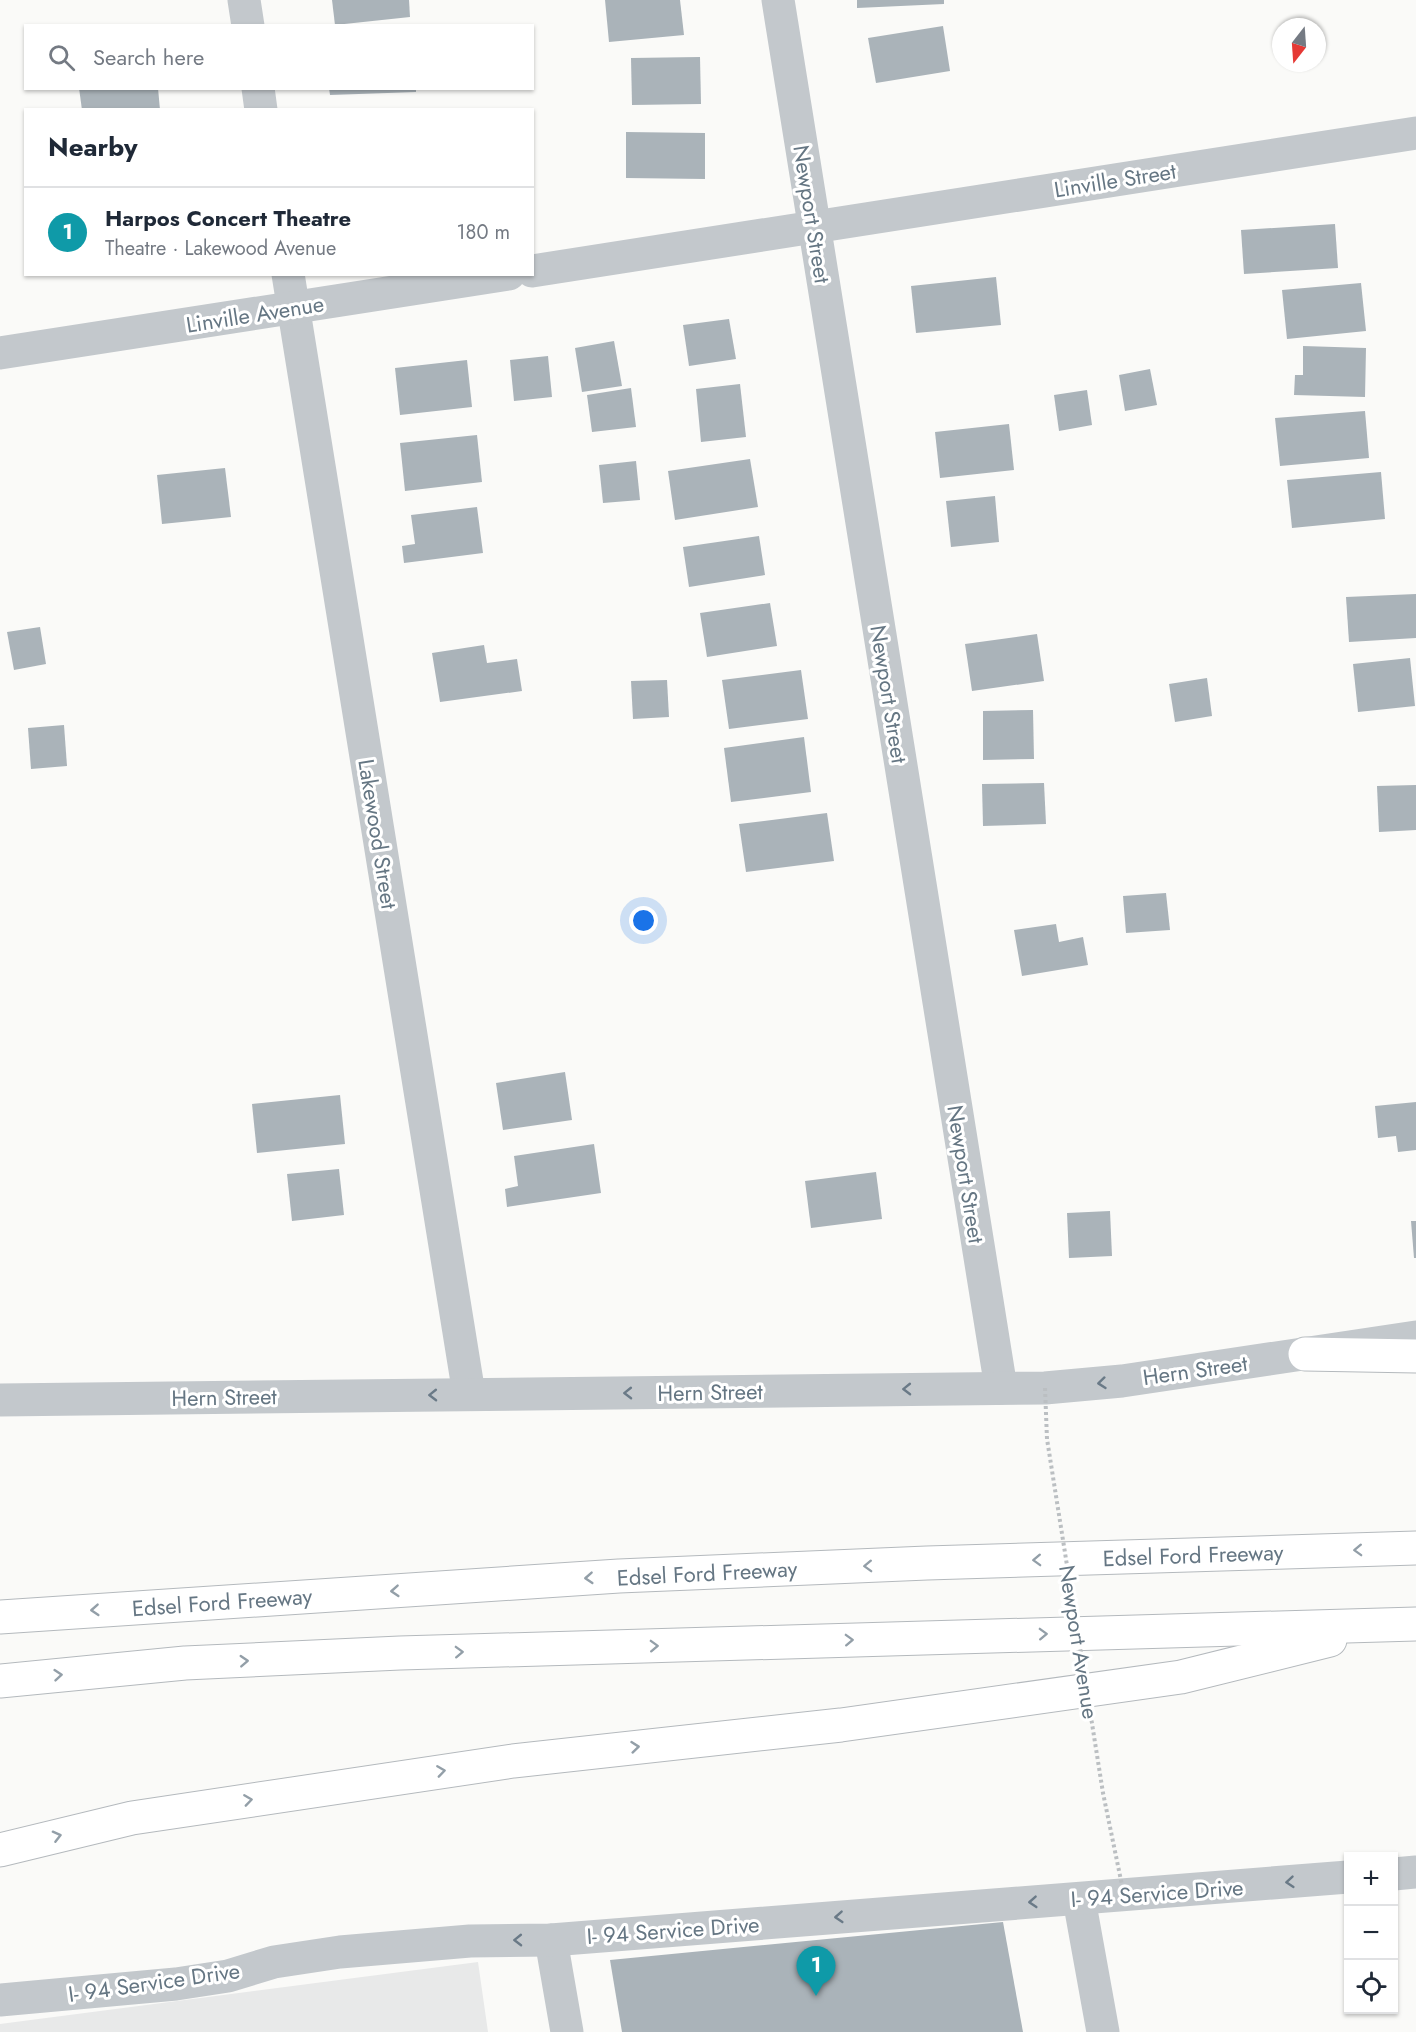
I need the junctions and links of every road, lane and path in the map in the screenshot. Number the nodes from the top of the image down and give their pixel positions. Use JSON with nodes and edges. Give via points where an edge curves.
{"nodes":[{"id":1,"x":244,"y":0,"type":"edge"},
{"id":2,"x":778,"y":0,"type":"edge"},
{"id":3,"x":248,"y":24,"type":"edge"},
{"id":4,"x":258,"y":90,"type":"edge"},
{"id":5,"x":261,"y":108,"type":"edge"},
{"id":6,"x":1416,"y":132,"type":"edge"},
{"id":7,"x":814,"y":227,"type":"junction"},
{"id":8,"x":534,"y":271,"type":"edge"},
{"id":9,"x":288,"y":276,"type":"edge"},
{"id":10,"x":496,"y":276,"type":"edge"},
{"id":11,"x":294,"y":308,"type":"junction"},
{"id":12,"x":0,"y":353,"type":"edge"},
{"id":13,"x":1416,"y":1336,"type":"edge"},
{"id":14,"x":1305,"y":1354,"type":"junction"},
{"id":15,"x":1416,"y":1356,"type":"edge"},
{"id":16,"x":1001,"y":1388,"type":"junction"},
{"id":17,"x":1045,"y":1388,"type":"junction"},
{"id":18,"x":469,"y":1394,"type":"junction"},
{"id":19,"x":0,"y":1400,"type":"edge"},
{"id":20,"x":1416,"y":1548,"type":"edge"},
{"id":21,"x":0,"y":1617,"type":"edge"},
{"id":22,"x":1405,"y":1624,"type":"edge"},
{"id":23,"x":0,"y":1681,"type":"edge"},
{"id":24,"x":0,"y":1850,"type":"edge"},
{"id":25,"x":1416,"y":1872,"type":"edge"},
{"id":26,"x":1398,"y":1874,"type":"edge"},
{"id":27,"x":1344,"y":1878,"type":"edge"},
{"id":28,"x":1124,"y":1895,"type":"junction"},
{"id":29,"x":1079,"y":1899,"type":"junction"},
{"id":30,"x":551,"y":1940,"type":"junction"},
{"id":31,"x":0,"y":2000,"type":"edge"},
{"id":32,"x":567,"y":2032,"type":"edge"},
{"id":33,"x":1103,"y":2032,"type":"edge"}],
"edges":[{"from":1,"to":3,"type":"street"},
{"from":2,"to":7,"type":"street","name":"Newport Street"},
{"from":4,"to":5,"type":"street"},
{"from":6,"to":7,"type":"street","name":"Linville Street"},
{"from":7,"to":8,"type":"street"},
{"from":7,"to":16,"type":"street","name":"Newport Street"},
{"from":9,"to":11,"type":"street","name":"Lakewood Street"},
{"from":10,"to":11,"type":"street","name":"Linville Avenue"},
{"from":11,"to":12,"type":"street","name":"Linville Avenue"},
{"from":11,"to":18,"type":"street","name":"Lakewood Street"},
{"from":13,"to":14,"type":"street","name":"Hern Street"},
{"from":14,"to":15,"type":"highway"},
{"from":14,"to":17,"type":"street","name":"Hern Street","one_way":true,"via":[[1122,1381]]},
{"from":16,"to":17,"type":"street","name":"Hern Street"},
{"from":16,"to":18,"type":"street","name":"Hern Street","one_way":true},
{"from":17,"to":28,"type":"path","name":"Newport Avenue","bridge":true,"via":[[1047,1439],[1103,1793]]},
{"from":18,"to":19,"type":"street","name":"Hern Street","one_way":true},
{"from":20,"to":21,"type":"highway","name":"Edsel Ford Freeway","one_way":true,"via":[[619,1576]]},
{"from":23,"to":22,"type":"highway","one_way":true,"via":[[185,1663],[388,1654]]},
{"from":24,"to":22,"type":"highway","one_way":true,"via":[[132,1818],[513,1761],[841,1725],[1181,1677]]},
{"from":25,"to":26,"type":"street"},
{"from":27,"to":28,"type":"street","name":"I- 94 Service Drive","one_way":true},
{"from":28,"to":29,"type":"street","name":"I- 94 Service Drive"},
{"from":29,"to":30,"type":"street","name":"I- 94 Service Drive","one_way":true},
{"from":29,"to":33,"type":"street"},
{"from":30,"to":31,"type":"street","name":"I- 94 Service Drive","one_way":true,"via":[[470,1941],[340,1952],[176,1984]]},
{"from":30,"to":32,"type":"street"}]}
